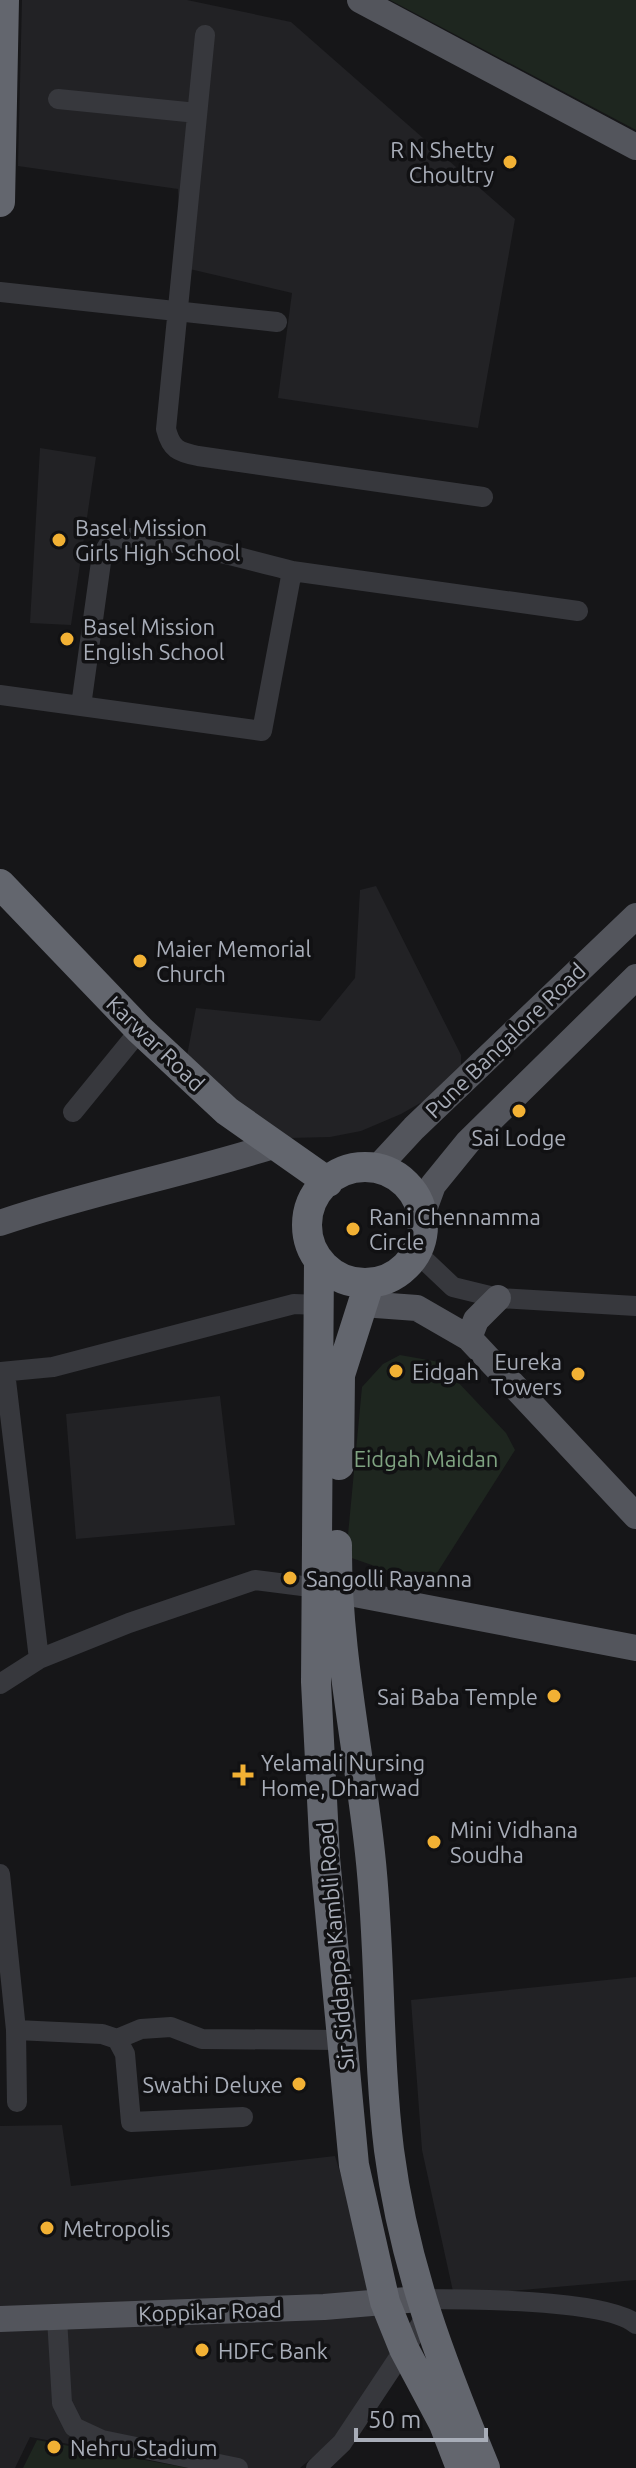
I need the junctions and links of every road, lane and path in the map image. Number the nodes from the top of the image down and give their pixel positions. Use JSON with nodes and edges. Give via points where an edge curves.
{"nodes":[{"id":1,"x":4,"y":0,"type":"edge"},
{"id":2,"x":360,"y":0,"type":"edge"},
{"id":3,"x":205,"y":35,"type":"dead end"},
{"id":4,"x":58,"y":99,"type":"dead end"},
{"id":5,"x":197,"y":113,"type":"junction"},
{"id":6,"x":636,"y":147,"type":"edge"},
{"id":7,"x":0,"y":202,"type":"edge"},
{"id":8,"x":0,"y":292,"type":"edge"},
{"id":9,"x":175,"y":312,"type":"junction"},
{"id":10,"x":277,"y":322,"type":"dead end"},
{"id":11,"x":483,"y":497,"type":"dead end"},
{"id":12,"x":292,"y":571,"type":"junction"},
{"id":13,"x":578,"y":611,"type":"dead end"},
{"id":14,"x":0,"y":695,"type":"edge"},
{"id":15,"x":81,"y":706,"type":"junction"},
{"id":16,"x":0,"y":884,"type":"edge"},
{"id":17,"x":636,"y":916,"type":"edge"},
{"id":18,"x":636,"y":977,"type":"edge"},
{"id":19,"x":140,"y":1030,"type":"junction"},
{"id":20,"x":73,"y":1112,"type":"dead end"},
{"id":21,"x":276,"y":1145,"type":"junction"},
{"id":22,"x":377,"y":1168,"type":"junction"},
{"id":23,"x":328,"y":1182,"type":"junction"},
{"id":24,"x":422,"y":1215,"type":"junction"},
{"id":25,"x":0,"y":1223,"type":"edge"},
{"id":26,"x":416,"y":1252,"type":"junction"},
{"id":27,"x":319,"y":1260,"type":"junction"},
{"id":28,"x":366,"y":1294,"type":"junction"},
{"id":29,"x":498,"y":1298,"type":"junction"},
{"id":30,"x":318,"y":1305,"type":"junction"},
{"id":31,"x":636,"y":1306,"type":"edge"},
{"id":32,"x":469,"y":1338,"type":"junction"},
{"id":33,"x":3,"y":1372,"type":"edge"},
{"id":34,"x":636,"y":1516,"type":"edge"},
{"id":35,"x":329,"y":1590,"type":"junction"},
{"id":36,"x":636,"y":1648,"type":"edge"},
{"id":37,"x":39,"y":1659,"type":"junction"},
{"id":38,"x":0,"y":1684,"type":"edge"},
{"id":39,"x":0,"y":1874,"type":"edge"},
{"id":40,"x":3,"y":1926,"type":"edge"},
{"id":41,"x":16,"y":2030,"type":"junction"},
{"id":42,"x":117,"y":2039,"type":"junction"},
{"id":43,"x":343,"y":2040,"type":"junction"},
{"id":44,"x":17,"y":2102,"type":"dead end"},
{"id":45,"x":243,"y":2117,"type":"dead end"},
{"id":46,"x":385,"y":2302,"type":"junction"},
{"id":47,"x":422,"y":2308,"type":"junction"},
{"id":48,"x":57,"y":2318,"type":"junction"},
{"id":49,"x":0,"y":2319,"type":"edge"},
{"id":50,"x":636,"y":2324,"type":"edge"},
{"id":51,"x":404,"y":2349,"type":"junction"},
{"id":52,"x":238,"y":2468,"type":"edge"},
{"id":53,"x":316,"y":2468,"type":"edge"},
{"id":54,"x":461,"y":2468,"type":"edge"},
{"id":55,"x":485,"y":2468,"type":"edge"}],
"edges":[{"from":1,"to":7,"type":"highway"},
{"from":2,"to":6,"type":"main road"},
{"from":3,"to":5,"type":"street"},
{"from":4,"to":5,"type":"street"},
{"from":5,"to":9,"type":"street"},
{"from":8,"to":9,"type":"street"},
{"from":9,"to":10,"type":"street"},
{"from":9,"to":11,"type":"street","via":[[166,429],[170,445],[180,452]]},
{"from":12,"to":13,"type":"street"},
{"from":12,"to":15,"type":"street","via":[[262,731]]},
{"from":12,"to":15,"type":"street","via":[[142,537],[115,540],[101,562]]},
{"from":14,"to":15,"type":"street"},
{"from":16,"to":19,"type":"highway","name":"Karwar Road"},
{"from":17,"to":22,"type":"main road","name":"Pune Bangalore Road"},
{"from":18,"to":24,"type":"main road","name":"Pune Bangalore Road","via":[[468,1142],[433,1185]]},
{"from":19,"to":20,"type":"street"},
{"from":19,"to":21,"type":"highway","name":"Karwar Road","via":[[227,1111]]},
{"from":21,"to":23,"type":"highway","name":"Karwar Road"},
{"from":21,"to":25,"type":"main road"},
{"from":22,"to":23,"type":"highway","via":[[347,1170]]},
{"from":22,"to":24,"type":"highway","via":[[407,1185]]},
{"from":23,"to":27,"type":"highway","via":[[314,1199],[308,1221],[310,1243]]},
{"from":24,"to":26,"type":"highway"},
{"from":26,"to":28,"type":"highway","via":[[404,1269]]},
{"from":26,"to":29,"type":"street","via":[[453,1287]]},
{"from":27,"to":28,"type":"highway"},
{"from":27,"to":30,"type":"highway","name":"Sir Siddappa Kambli Road"},
{"from":28,"to":32,"type":"main road","via":[[417,1308]]},
{"from":28,"to":35,"type":"highway","via":[[340,1375]]},
{"from":29,"to":31,"type":"street"},
{"from":29,"to":32,"type":"main road","via":[[476,1320]]},
{"from":30,"to":33,"type":"street","via":[[294,1304],[53,1367]]},
{"from":30,"to":35,"type":"highway","name":"Sir Siddappa Kambli Road"},
{"from":32,"to":34,"type":"main road"},
{"from":33,"to":37,"type":"street"},
{"from":35,"to":36,"type":"main road"},
{"from":35,"to":37,"type":"street","via":[[255,1580]]},
{"from":35,"to":43,"type":"highway","name":"Sir Siddappa Kambli Road","via":[[316,1682],[325,1858]]},
{"from":35,"to":47,"type":"highway","name":"Sir Siddappa Kambli Road","via":[[370,1854],[389,2149]]},
{"from":37,"to":38,"type":"street"},
{"from":39,"to":40,"type":"street"},
{"from":40,"to":41,"type":"street"},
{"from":41,"to":42,"type":"street"},
{"from":41,"to":44,"type":"street"},
{"from":42,"to":43,"type":"street","via":[[141,2029],[171,2027],[202,2039]]},
{"from":42,"to":45,"type":"street","via":[[125,2054],[131,2122]]},
{"from":43,"to":46,"type":"highway","name":"Sir Siddappa Kambli Road","via":[[354,2165]]},
{"from":46,"to":47,"type":"main road","name":"Koppikar Road"},
{"from":46,"to":48,"type":"main road","name":"Koppikar Road"},
{"from":46,"to":51,"type":"highway","name":"Sir Siddappa Kambli Road"},
{"from":47,"to":50,"type":"street","via":[[487,2299],[576,2308]]},
{"from":47,"to":51,"type":"street"},
{"from":47,"to":55,"type":"highway","name":"Sir Siddappa Kambli Road"},
{"from":48,"to":49,"type":"main road","name":"Koppikar Road"},
{"from":48,"to":52,"type":"street","via":[[62,2403],[74,2427],[102,2440]]},
{"from":51,"to":53,"type":"street","via":[[342,2443]]},
{"from":51,"to":54,"type":"highway","name":"Sir Siddappa Kambli Road"}]}
